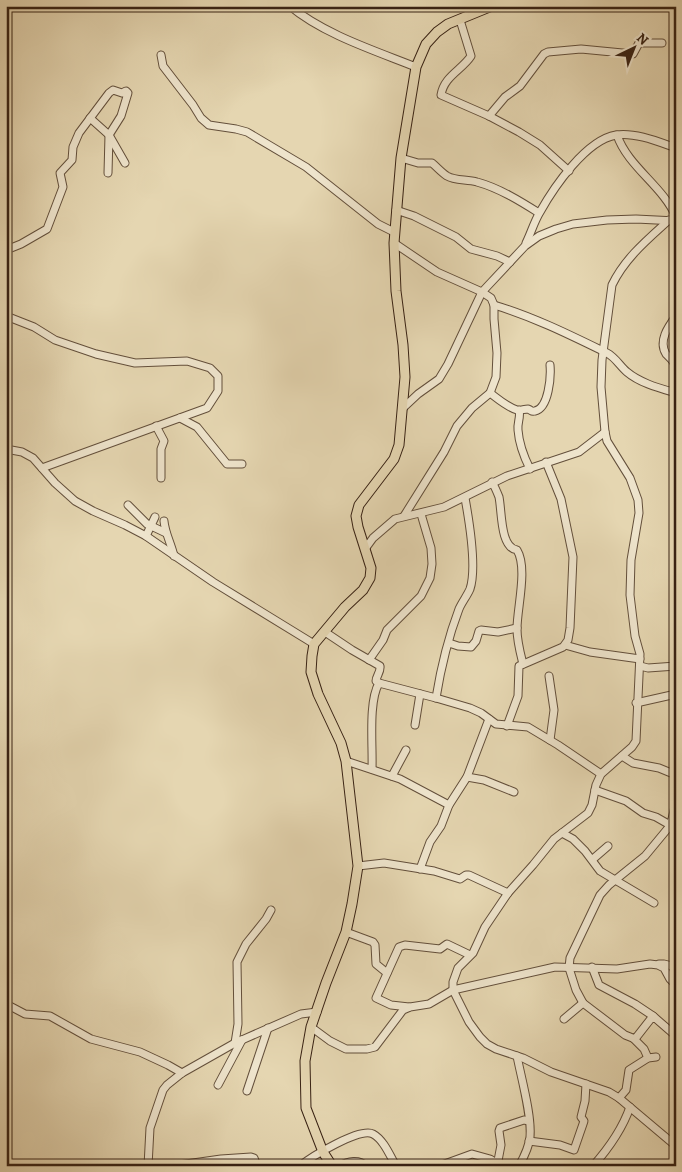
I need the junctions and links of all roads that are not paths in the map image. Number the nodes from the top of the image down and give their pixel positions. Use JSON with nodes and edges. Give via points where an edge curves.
{"nodes":[{"id":1,"x":290,"y":6,"type":"edge"},
{"id":2,"x":492,"y":6,"type":"edge"},
{"id":3,"x":460,"y":20,"type":"junction"},
{"id":4,"x":662,"y":43,"type":"dead end"},
{"id":5,"x":160,"y":55,"type":"dead end"},
{"id":6,"x":416,"y":67,"type":"junction"},
{"id":7,"x":489,"y":116,"type":"junction"},
{"id":8,"x":90,"y":118,"type":"junction"},
{"id":9,"x":109,"y":135,"type":"junction"},
{"id":10,"x":617,"y":135,"type":"junction"},
{"id":11,"x":676,"y":148,"type":"edge"},
{"id":12,"x":401,"y":158,"type":"junction"},
{"id":13,"x":126,"y":163,"type":"dead end"},
{"id":14,"x":569,"y":171,"type":"junction"},
{"id":15,"x":108,"y":173,"type":"dead end"},
{"id":16,"x":396,"y":210,"type":"junction"},
{"id":17,"x":539,"y":213,"type":"junction"},
{"id":18,"x":674,"y":220,"type":"edge"},
{"id":19,"x":394,"y":232,"type":"junction"},
{"id":20,"x":394,"y":243,"type":"junction"},
{"id":21,"x":524,"y":246,"type":"junction"},
{"id":22,"x":6,"y":250,"type":"edge"},
{"id":23,"x":510,"y":262,"type":"junction"},
{"id":24,"x":482,"y":292,"type":"junction"},
{"id":25,"x":494,"y":305,"type":"junction"},
{"id":26,"x":6,"y":316,"type":"edge"},
{"id":27,"x":676,"y":316,"type":"edge"},
{"id":28,"x":604,"y":352,"type":"junction"},
{"id":29,"x":550,"y":365,"type":"dead end"},
{"id":30,"x":676,"y":367,"type":"edge"},
{"id":31,"x":490,"y":393,"type":"junction"},
{"id":32,"x":676,"y":393,"type":"edge"},
{"id":33,"x":402,"y":409,"type":"junction"},
{"id":34,"x":519,"y":410,"type":"junction"},
{"id":35,"x":180,"y":418,"type":"junction"},
{"id":36,"x":156,"y":426,"type":"junction"},
{"id":37,"x":605,"y":432,"type":"junction"},
{"id":38,"x":6,"y":449,"type":"edge"},
{"id":39,"x":546,"y":462,"type":"junction"},
{"id":40,"x":242,"y":464,"type":"dead end"},
{"id":41,"x":42,"y":468,"type":"junction"},
{"id":42,"x":530,"y":469,"type":"junction"},
{"id":43,"x":161,"y":478,"type":"dead end"},
{"id":44,"x":492,"y":482,"type":"junction"},
{"id":45,"x":465,"y":498,"type":"junction"},
{"id":46,"x":128,"y":505,"type":"dead end"},
{"id":47,"x":421,"y":514,"type":"junction"},
{"id":48,"x":404,"y":516,"type":"junction"},
{"id":49,"x":155,"y":518,"type":"dead end"},
{"id":50,"x":164,"y":521,"type":"dead end"},
{"id":51,"x":150,"y":526,"type":"junction"},
{"id":52,"x":166,"y":533,"type":"junction"},
{"id":53,"x":146,"y":536,"type":"junction"},
{"id":54,"x":365,"y":549,"type":"junction"},
{"id":55,"x":174,"y":556,"type":"junction"},
{"id":56,"x":517,"y":628,"type":"junction"},
{"id":57,"x":325,"y":632,"type":"junction"},
{"id":58,"x":449,"y":643,"type":"junction"},
{"id":59,"x":314,"y":644,"type":"junction"},
{"id":60,"x":565,"y":645,"type":"junction"},
{"id":61,"x":369,"y":660,"type":"junction"},
{"id":62,"x":640,"y":662,"type":"junction"},
{"id":63,"x":523,"y":664,"type":"junction"},
{"id":64,"x":676,"y":666,"type":"edge"},
{"id":65,"x":549,"y":676,"type":"dead end"},
{"id":66,"x":378,"y":683,"type":"junction"},
{"id":67,"x":420,"y":694,"type":"junction"},
{"id":68,"x":676,"y":694,"type":"edge"},
{"id":69,"x":436,"y":698,"type":"junction"},
{"id":70,"x":636,"y":703,"type":"junction"},
{"id":71,"x":489,"y":719,"type":"junction"},
{"id":72,"x":415,"y":725,"type":"dead end"},
{"id":73,"x":507,"y":726,"type":"junction"},
{"id":74,"x":550,"y":740,"type":"junction"},
{"id":75,"x":406,"y":750,"type":"dead end"},
{"id":76,"x":622,"y":756,"type":"junction"},
{"id":77,"x":346,"y":761,"type":"junction"},
{"id":78,"x":372,"y":769,"type":"junction"},
{"id":79,"x":601,"y":774,"type":"junction"},
{"id":80,"x":676,"y":775,"type":"edge"},
{"id":81,"x":392,"y":776,"type":"junction"},
{"id":82,"x":467,"y":777,"type":"junction"},
{"id":83,"x":595,"y":790,"type":"junction"},
{"id":84,"x":514,"y":792,"type":"dead end"},
{"id":85,"x":676,"y":802,"type":"edge"},
{"id":86,"x":449,"y":805,"type":"junction"},
{"id":87,"x":672,"y":823,"type":"edge"},
{"id":88,"x":562,"y":832,"type":"junction"},
{"id":89,"x":608,"y":846,"type":"dead end"},
{"id":90,"x":593,"y":859,"type":"junction"},
{"id":91,"x":358,"y":866,"type":"junction"},
{"id":92,"x":420,"y":869,"type":"junction"},
{"id":93,"x":616,"y":879,"type":"junction"},
{"id":94,"x":508,"y":893,"type":"junction"},
{"id":95,"x":654,"y":904,"type":"dead end"},
{"id":96,"x":271,"y":910,"type":"dead end"},
{"id":97,"x":346,"y":932,"type":"junction"},
{"id":98,"x":470,"y":955,"type":"junction"},
{"id":99,"x":658,"y":964,"type":"junction"},
{"id":100,"x":676,"y":966,"type":"edge"},
{"id":101,"x":592,"y":967,"type":"junction"},
{"id":102,"x":569,"y":968,"type":"junction"},
{"id":103,"x":387,"y":973,"type":"junction"},
{"id":104,"x":676,"y":985,"type":"edge"},
{"id":105,"x":453,"y":990,"type":"junction"},
{"id":106,"x":583,"y":1003,"type":"junction"},
{"id":107,"x":6,"y":1004,"type":"edge"},
{"id":108,"x":410,"y":1007,"type":"junction"},
{"id":109,"x":318,"y":1012,"type":"junction"},
{"id":110,"x":653,"y":1016,"type":"junction"},
{"id":111,"x":564,"y":1019,"type":"dead end"},
{"id":112,"x":311,"y":1027,"type":"junction"},
{"id":113,"x":268,"y":1028,"type":"junction"},
{"id":114,"x":676,"y":1036,"type":"edge"},
{"id":115,"x":634,"y":1039,"type":"junction"},
{"id":116,"x":239,"y":1041,"type":"junction"},
{"id":117,"x":517,"y":1056,"type":"junction"},
{"id":118,"x":182,"y":1073,"type":"junction"},
{"id":119,"x":586,"y":1084,"type":"junction"},
{"id":120,"x":218,"y":1085,"type":"dead end"},
{"id":121,"x":247,"y":1091,"type":"dead end"},
{"id":122,"x":620,"y":1098,"type":"junction"},
{"id":123,"x":630,"y":1107,"type":"junction"},
{"id":124,"x":529,"y":1121,"type":"junction"},
{"id":125,"x":530,"y":1141,"type":"junction"},
{"id":126,"x":676,"y":1146,"type":"edge"},
{"id":127,"x":323,"y":1152,"type":"junction"},
{"id":128,"x":395,"y":1165,"type":"edge"},
{"id":129,"x":499,"y":1165,"type":"edge"},
{"id":130,"x":148,"y":1166,"type":"edge"},
{"id":131,"x":172,"y":1166,"type":"edge"},
{"id":132,"x":257,"y":1166,"type":"edge"},
{"id":133,"x":300,"y":1166,"type":"edge"},
{"id":134,"x":332,"y":1166,"type":"edge"},
{"id":135,"x":340,"y":1166,"type":"edge"},
{"id":136,"x":366,"y":1166,"type":"edge"},
{"id":137,"x":439,"y":1166,"type":"edge"},
{"id":138,"x":519,"y":1166,"type":"edge"},
{"id":139,"x":593,"y":1166,"type":"edge"}],
"edges":[{"from":1,"to":6,"type":"street","via":[[311,22]]},
{"from":2,"to":3,"type":"main road"},
{"from":3,"to":6,"type":"main road","via":[[437,32],[426,44]]},
{"from":3,"to":7,"type":"street","via":[[471,56],[451,74],[441,95]]},
{"from":4,"to":7,"type":"street","via":[[639,43],[633,54],[581,48],[548,52]]},
{"from":5,"to":19,"type":"street","via":[[163,66],[205,122],[247,132],[306,167],[378,224]]},
{"from":6,"to":12,"type":"main road"},
{"from":7,"to":14,"type":"street","via":[[540,145]]},
{"from":8,"to":9,"type":"street"},
{"from":8,"to":9,"type":"street","via":[[112,90],[126,91],[121,116]]},
{"from":8,"to":22,"type":"street","via":[[75,141],[72,160],[60,173],[63,188],[47,229]]},
{"from":9,"to":13,"type":"street"},
{"from":9,"to":15,"type":"street"},
{"from":10,"to":11,"type":"street","via":[[634,136]]},
{"from":10,"to":14,"type":"street","via":[[597,143]]},
{"from":10,"to":18,"type":"street","via":[[626,154],[668,203]]},
{"from":12,"to":16,"type":"main road"},
{"from":12,"to":17,"type":"street","via":[[418,164],[432,163],[451,178],[495,188]]},
{"from":14,"to":17,"type":"street"},
{"from":16,"to":19,"type":"main road"},
{"from":16,"to":23,"type":"street","via":[[456,237],[471,249]]},
{"from":17,"to":21,"type":"street"},
{"from":18,"to":21,"type":"street","via":[[607,220],[573,224],[539,236]]},
{"from":18,"to":28,"type":"street","via":[[631,255],[617,274],[612,285]]},
{"from":19,"to":20,"type":"main road"},
{"from":20,"to":24,"type":"street","via":[[437,272]]},
{"from":20,"to":33,"type":"main road","via":[[405,377]]},
{"from":21,"to":23,"type":"street"},
{"from":23,"to":24,"type":"street"},
{"from":24,"to":25,"type":"street","via":[[491,298]]},
{"from":24,"to":33,"type":"street","via":[[438,379]]},
{"from":25,"to":28,"type":"street","via":[[544,322]]},
{"from":25,"to":31,"type":"street","via":[[497,368]]},
{"from":26,"to":35,"type":"street","via":[[55,340],[96,354],[135,363],[187,361],[216,372],[218,391],[207,408]]},
{"from":27,"to":30,"type":"street","via":[[663,342]]},
{"from":28,"to":32,"type":"street","via":[[634,377]]},
{"from":28,"to":37,"type":"street","via":[[601,387]]},
{"from":29,"to":34,"type":"street","via":[[551,382],[544,404],[535,411]]},
{"from":31,"to":34,"type":"street"},
{"from":31,"to":48,"type":"street","via":[[457,426]]},
{"from":33,"to":54,"type":"main road","via":[[399,446],[394,459],[359,506],[356,516]]},
{"from":34,"to":42,"type":"street","via":[[518,430]]},
{"from":35,"to":36,"type":"street"},
{"from":35,"to":40,"type":"street","via":[[198,427],[227,464]]},
{"from":36,"to":41,"type":"street"},
{"from":36,"to":43,"type":"street","via":[[164,441]]},
{"from":37,"to":39,"type":"street","via":[[579,452]]},
{"from":37,"to":62,"type":"street","via":[[638,500],[639,514],[630,560],[630,595]]},
{"from":38,"to":41,"type":"street","via":[[22,452]]},
{"from":39,"to":42,"type":"street"},
{"from":39,"to":60,"type":"street","via":[[561,499],[573,557],[570,628]]},
{"from":41,"to":53,"type":"street","via":[[76,501]]},
{"from":42,"to":44,"type":"street"},
{"from":44,"to":45,"type":"street"},
{"from":44,"to":56,"type":"street","via":[[508,545],[520,556],[522,576]]},
{"from":45,"to":47,"type":"street"},
{"from":45,"to":58,"type":"street","via":[[472,544],[471,580]]},
{"from":46,"to":51,"type":"street"},
{"from":47,"to":48,"type":"street"},
{"from":47,"to":61,"type":"street","via":[[431,548],[430,578],[421,596],[387,630]]},
{"from":48,"to":54,"type":"street","via":[[386,526]]},
{"from":49,"to":51,"type":"street"},
{"from":50,"to":52,"type":"street"},
{"from":51,"to":52,"type":"street"},
{"from":51,"to":53,"type":"street"},
{"from":52,"to":55,"type":"street"},
{"from":53,"to":55,"type":"street"},
{"from":54,"to":57,"type":"main road","via":[[371,568],[370,578]]},
{"from":55,"to":59,"type":"street"},
{"from":56,"to":58,"type":"street","via":[[479,631],[471,647]]},
{"from":56,"to":63,"type":"street"},
{"from":57,"to":59,"type":"main road"},
{"from":57,"to":61,"type":"street"},
{"from":58,"to":69,"type":"street","via":[[441,664]]},
{"from":59,"to":77,"type":"main road","via":[[311,672],[342,743]]},
{"from":60,"to":62,"type":"street"},
{"from":60,"to":63,"type":"street"},
{"from":61,"to":66,"type":"street","via":[[380,666]]},
{"from":62,"to":64,"type":"street","via":[[648,668]]},
{"from":62,"to":70,"type":"street"},
{"from":63,"to":73,"type":"street","via":[[518,668],[517,703]]},
{"from":65,"to":74,"type":"street","via":[[554,710]]},
{"from":66,"to":67,"type":"street"},
{"from":66,"to":78,"type":"street","via":[[372,712]]},
{"from":67,"to":69,"type":"street"},
{"from":67,"to":72,"type":"street"},
{"from":68,"to":70,"type":"street"},
{"from":69,"to":71,"type":"street","via":[[481,713]]},
{"from":70,"to":76,"type":"street","via":[[636,741]]},
{"from":71,"to":73,"type":"street"},
{"from":71,"to":82,"type":"street"},
{"from":73,"to":74,"type":"street","via":[[528,727]]},
{"from":74,"to":79,"type":"street"},
{"from":75,"to":81,"type":"street"},
{"from":76,"to":79,"type":"street"},
{"from":76,"to":80,"type":"street","via":[[633,763]]},
{"from":77,"to":78,"type":"street"},
{"from":77,"to":91,"type":"main road"},
{"from":78,"to":81,"type":"street"},
{"from":79,"to":83,"type":"street"},
{"from":81,"to":86,"type":"street"},
{"from":82,"to":84,"type":"street"},
{"from":82,"to":86,"type":"street"},
{"from":83,"to":87,"type":"street","via":[[626,800],[643,813]]},
{"from":83,"to":88,"type":"street","via":[[588,813]]},
{"from":85,"to":87,"type":"street"},
{"from":86,"to":92,"type":"street"},
{"from":87,"to":93,"type":"street","via":[[645,856]]},
{"from":88,"to":90,"type":"street"},
{"from":88,"to":94,"type":"street"},
{"from":89,"to":90,"type":"street"},
{"from":90,"to":93,"type":"street","via":[[600,871]]},
{"from":91,"to":92,"type":"street","via":[[384,862]]},
{"from":91,"to":97,"type":"main road"},
{"from":92,"to":94,"type":"street","via":[[460,879],[469,875]]},
{"from":93,"to":95,"type":"street"},
{"from":93,"to":102,"type":"street","via":[[600,896],[574,946]]},
{"from":94,"to":98,"type":"street"},
{"from":96,"to":116,"type":"street","via":[[237,962]]},
{"from":97,"to":103,"type":"street","via":[[373,942],[376,964]]},
{"from":97,"to":109,"type":"main road"},
{"from":98,"to":103,"type":"street","via":[[447,944],[440,949],[402,945]]},
{"from":98,"to":105,"type":"street","via":[[458,968]]},
{"from":99,"to":100,"type":"street"},
{"from":99,"to":101,"type":"street"},
{"from":99,"to":104,"type":"street"},
{"from":101,"to":102,"type":"street"},
{"from":101,"to":110,"type":"street","via":[[599,985]]},
{"from":102,"to":105,"type":"street","via":[[554,968]]},
{"from":102,"to":106,"type":"street"},
{"from":103,"to":108,"type":"street","via":[[376,998],[391,1005]]},
{"from":105,"to":108,"type":"street","via":[[429,1004]]},
{"from":105,"to":117,"type":"street","via":[[480,1037],[496,1049]]},
{"from":106,"to":111,"type":"street"},
{"from":106,"to":115,"type":"street"},
{"from":107,"to":118,"type":"street","via":[[25,1014],[50,1016],[91,1039],[140,1052]]},
{"from":108,"to":112,"type":"street","via":[[403,1010],[375,1047],[366,1049],[346,1049]]},
{"from":109,"to":112,"type":"main road"},
{"from":109,"to":113,"type":"street","via":[[301,1014]]},
{"from":110,"to":114,"type":"street"},
{"from":110,"to":115,"type":"street"},
{"from":112,"to":127,"type":"main road","via":[[305,1061],[306,1108]]},
{"from":113,"to":116,"type":"street"},
{"from":113,"to":121,"type":"street"},
{"from":115,"to":122,"type":"street","via":[[652,1057],[629,1070],[626,1090]]},
{"from":116,"to":118,"type":"street"},
{"from":116,"to":120,"type":"street"},
{"from":117,"to":119,"type":"street"},
{"from":117,"to":124,"type":"street"},
{"from":118,"to":130,"type":"street","via":[[163,1090],[160,1098],[150,1128]]},
{"from":119,"to":122,"type":"street"},
{"from":119,"to":125,"type":"street","via":[[581,1117],[584,1121],[574,1150]]},
{"from":122,"to":123,"type":"street"},
{"from":123,"to":126,"type":"street"},
{"from":123,"to":139,"type":"street","via":[[620,1131]]},
{"from":124,"to":125,"type":"street"},
{"from":124,"to":129,"type":"street","via":[[500,1128]]},
{"from":125,"to":138,"type":"street"},
{"from":127,"to":128,"type":"street","via":[[359,1134],[372,1134],[380,1140]]},
{"from":127,"to":133,"type":"street"},
{"from":127,"to":134,"type":"main road"},
{"from":129,"to":137,"type":"street","via":[[472,1154]]},
{"from":131,"to":132,"type":"street","via":[[251,1157]]},
{"from":135,"to":136,"type":"street","via":[[358,1161]]}]}
